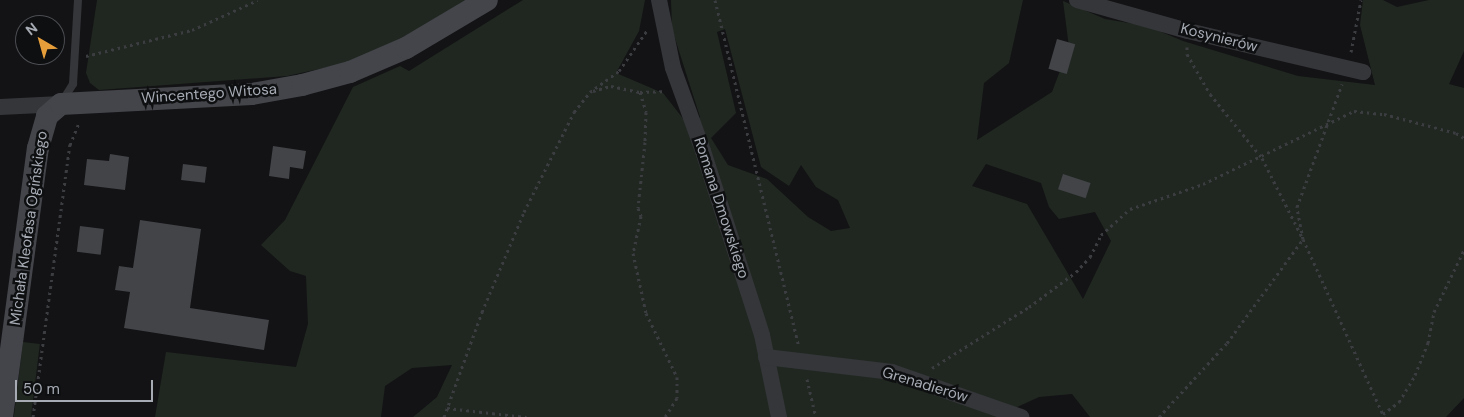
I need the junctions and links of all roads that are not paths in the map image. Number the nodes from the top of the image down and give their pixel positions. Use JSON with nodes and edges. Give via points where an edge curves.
{"nodes":[{"id":1,"x":78,"y":0,"type":"edge"},
{"id":2,"x":487,"y":0,"type":"edge"},
{"id":3,"x":1077,"y":0,"type":"edge"},
{"id":4,"x":659,"y":3,"type":"edge"},
{"id":5,"x":1355,"y":70,"type":"road end"},
{"id":6,"x":61,"y":104,"type":"junction"},
{"id":7,"x":0,"y":107,"type":"edge"},
{"id":8,"x":766,"y":356,"type":"junction"},
{"id":9,"x":2,"y":417,"type":"edge"},
{"id":10,"x":779,"y":417,"type":"edge"},
{"id":11,"x":1021,"y":417,"type":"edge"}],
"edges":[{"from":1,"to":6,"type":"lane","via":[[74,84]]},
{"from":2,"to":6,"type":"street","name":"Wincentego Witosa","via":[[406,48],[350,72],[302,86],[252,94]]},
{"from":3,"to":5,"type":"street","name":"Kosynierów","via":[[1188,31]]},
{"from":4,"to":8,"type":"street","name":"Romana Dmowskiego","via":[[680,91],[703,151]]},
{"from":6,"to":7,"type":"street","name":"Wincentego Witosa"},
{"from":6,"to":9,"type":"street","name":"Michała Kleofasa Ogińskiego","via":[[47,116],[38,148]]},
{"from":8,"to":10,"type":"street","name":"Romana Dmowskiego"},
{"from":8,"to":11,"type":"street","name":"Grenadierów","via":[[892,372]]}]}
